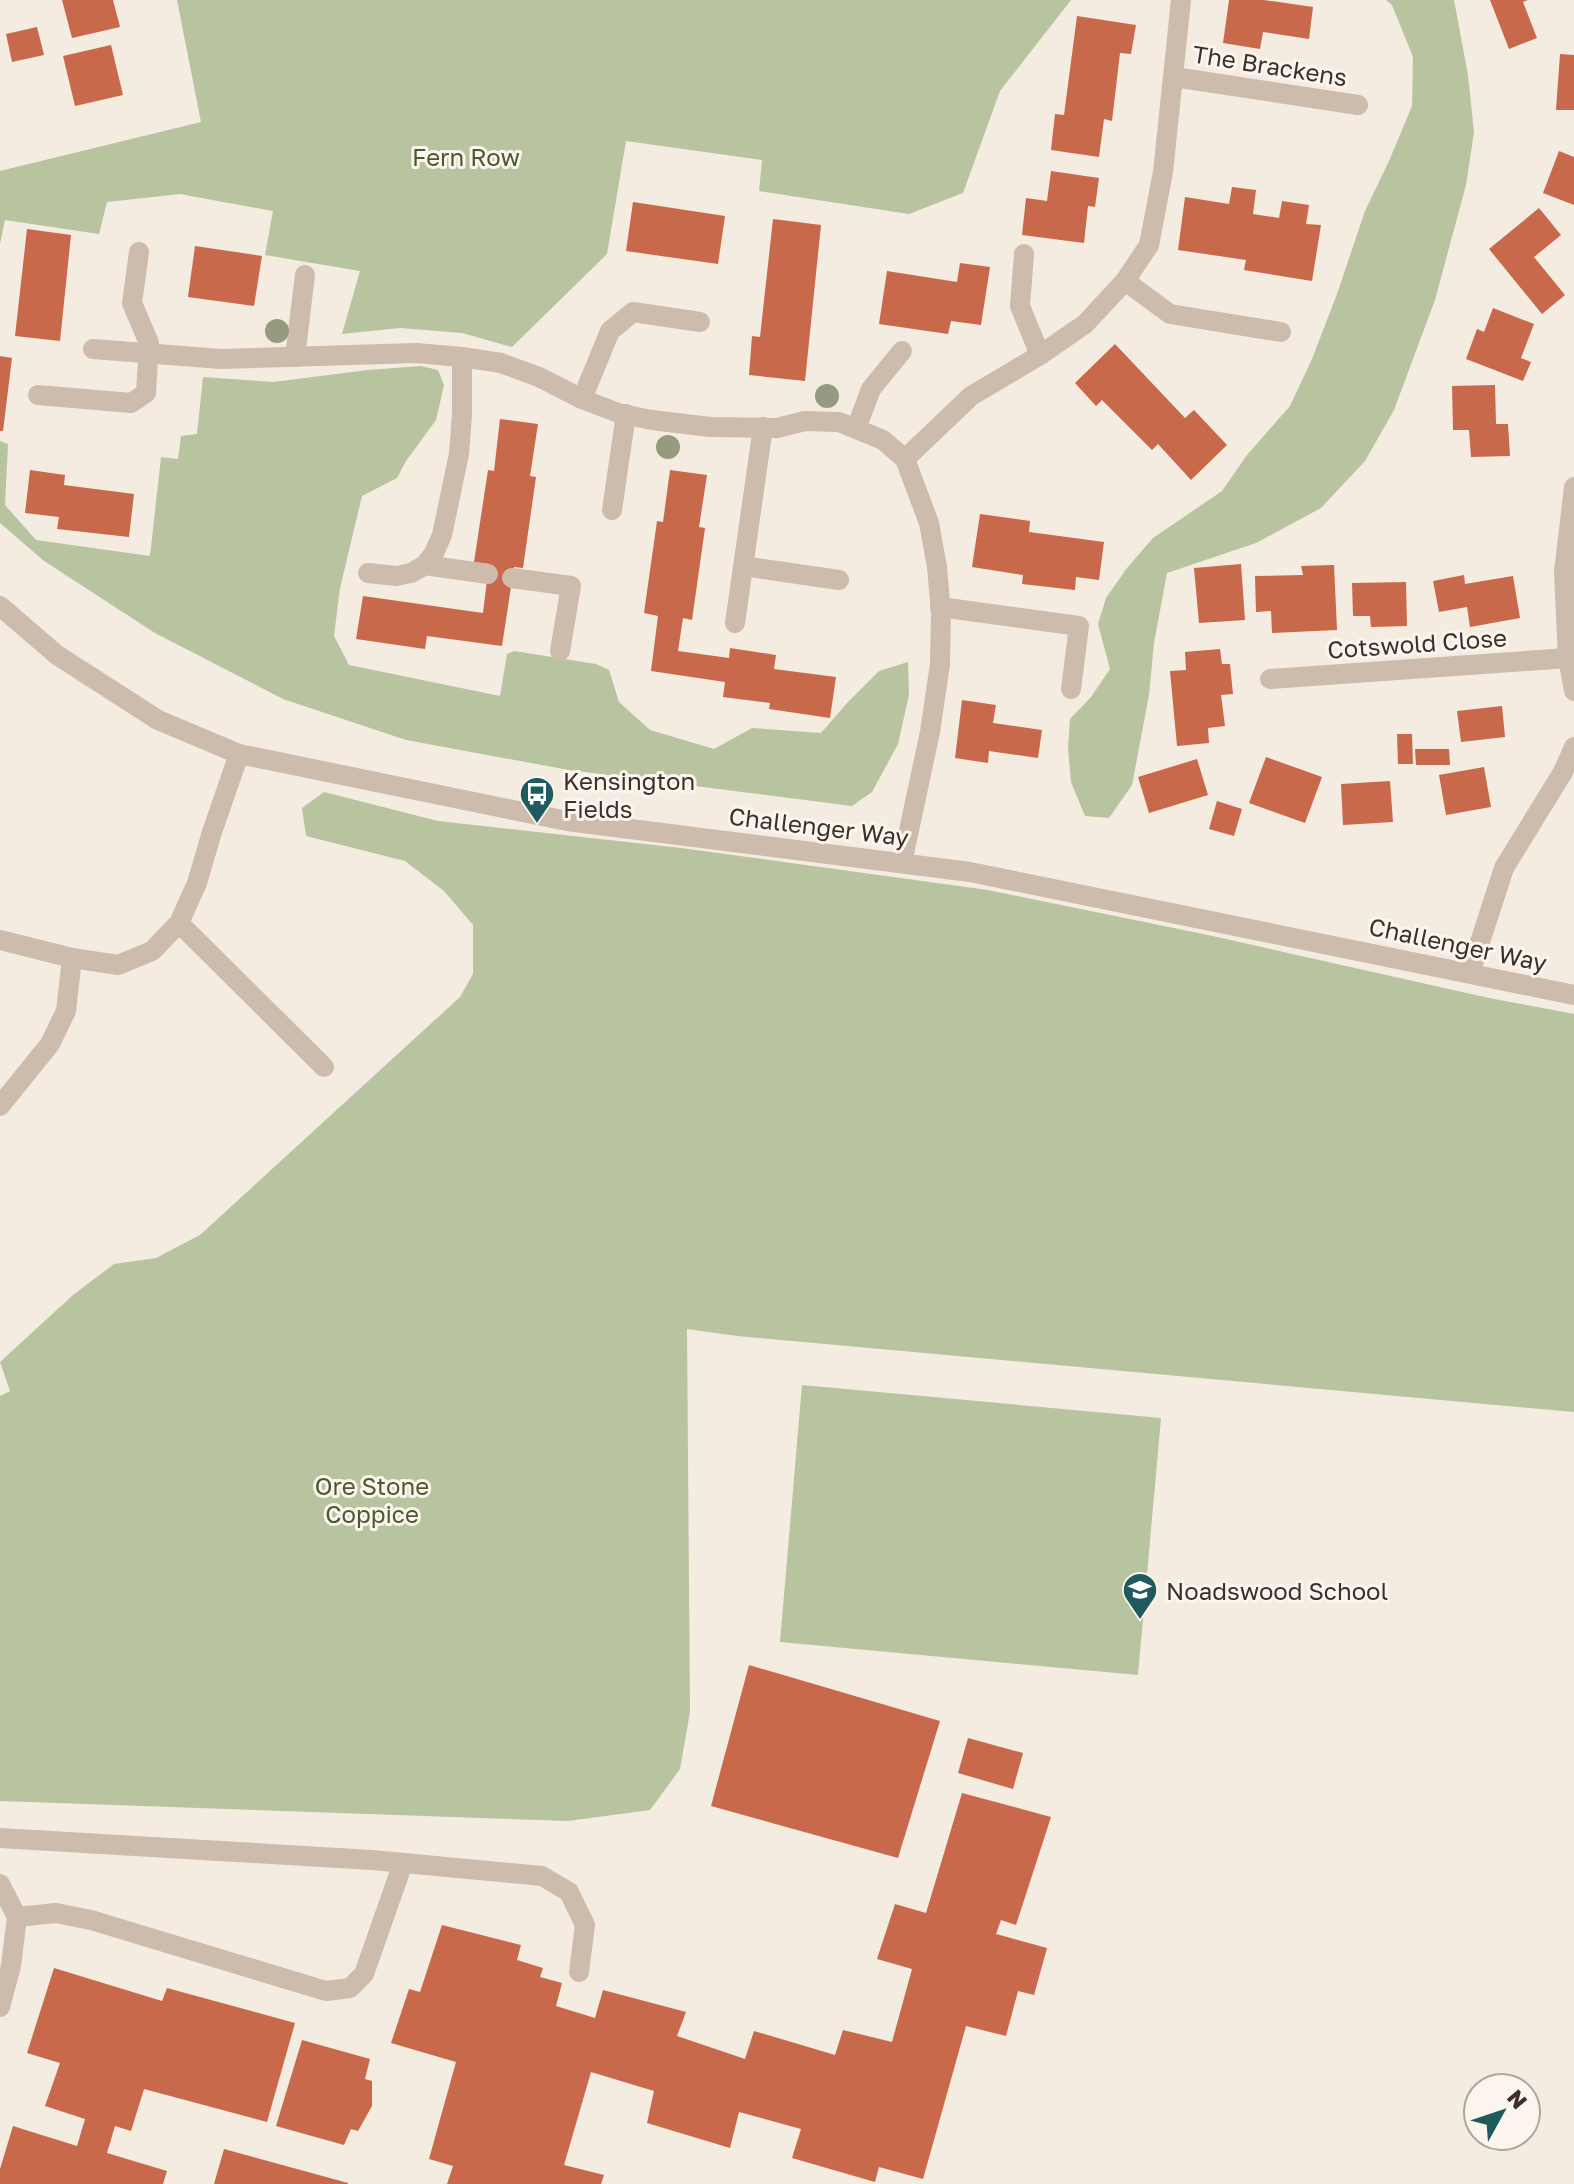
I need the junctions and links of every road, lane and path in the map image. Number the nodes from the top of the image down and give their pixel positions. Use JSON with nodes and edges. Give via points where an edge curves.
{"nodes":[{"id":1,"x":1181,"y":0,"type":"edge"},
{"id":2,"x":1174,"y":77,"type":"junction"},
{"id":3,"x":1358,"y":105,"type":"dead end"},
{"id":4,"x":139,"y":252,"type":"dead end"},
{"id":5,"x":1024,"y":254,"type":"dead end"},
{"id":6,"x":305,"y":275,"type":"dead end"},
{"id":7,"x":1125,"y":281,"type":"junction"},
{"id":8,"x":700,"y":322,"type":"dead end"},
{"id":9,"x":1281,"y":332,"type":"dead end"},
{"id":10,"x":93,"y":349,"type":"dead end"},
{"id":11,"x":902,"y":351,"type":"dead end"},
{"id":12,"x":149,"y":353,"type":"junction"},
{"id":13,"x":1040,"y":355,"type":"junction"},
{"id":14,"x":295,"y":357,"type":"junction"},
{"id":15,"x":462,"y":357,"type":"junction"},
{"id":16,"x":38,"y":395,"type":"dead end"},
{"id":17,"x":582,"y":399,"type":"junction"},
{"id":18,"x":626,"y":414,"type":"junction"},
{"id":19,"x":763,"y":427,"type":"junction"},
{"id":20,"x":856,"y":429,"type":"junction"},
{"id":21,"x":905,"y":459,"type":"junction"},
{"id":22,"x":1574,"y":487,"type":"edge"},
{"id":23,"x":612,"y":510,"type":"dead end"},
{"id":24,"x":425,"y":565,"type":"junction"},
{"id":25,"x":743,"y":566,"type":"junction"},
{"id":26,"x":368,"y":573,"type":"dead end"},
{"id":27,"x":488,"y":574,"type":"dead end"},
{"id":28,"x":512,"y":578,"type":"dead end"},
{"id":29,"x":839,"y":580,"type":"dead end"},
{"id":30,"x":0,"y":606,"type":"edge"},
{"id":31,"x":940,"y":607,"type":"junction"},
{"id":32,"x":735,"y":623,"type":"dead end"},
{"id":33,"x":560,"y":651,"type":"dead end"},
{"id":34,"x":1568,"y":658,"type":"junction"},
{"id":35,"x":1270,"y":679,"type":"dead end"},
{"id":36,"x":1071,"y":689,"type":"dead end"},
{"id":37,"x":1574,"y":691,"type":"edge"},
{"id":38,"x":1574,"y":747,"type":"edge"},
{"id":39,"x":239,"y":754,"type":"junction"},
{"id":40,"x":902,"y":863,"type":"junction"},
{"id":41,"x":179,"y":923,"type":"junction"},
{"id":42,"x":0,"y":940,"type":"edge"},
{"id":43,"x":72,"y":958,"type":"junction"},
{"id":44,"x":1470,"y":973,"type":"junction"},
{"id":45,"x":1574,"y":995,"type":"edge"},
{"id":46,"x":324,"y":1067,"type":"dead end"},
{"id":47,"x":0,"y":1106,"type":"edge"},
{"id":48,"x":0,"y":1838,"type":"edge"},
{"id":49,"x":403,"y":1863,"type":"junction"},
{"id":50,"x":0,"y":1884,"type":"edge"},
{"id":51,"x":17,"y":1917,"type":"junction"},
{"id":52,"x":579,"y":1972,"type":"dead end"},
{"id":53,"x":0,"y":2007,"type":"edge"}],
"edges":[{"from":1,"to":2,"type":"street","name":"The Brackens"},
{"from":2,"to":3,"type":"street","name":"The Brackens"},
{"from":2,"to":7,"type":"street","name":"The Brackens","via":[[1149,245]]},
{"from":4,"to":12,"type":"street","via":[[132,303]]},
{"from":5,"to":13,"type":"street","via":[[1020,306]]},
{"from":6,"to":14,"type":"street"},
{"from":7,"to":9,"type":"street","via":[[1170,314]]},
{"from":7,"to":13,"type":"street","name":"The Brackens","via":[[1085,324]]},
{"from":8,"to":17,"type":"street","via":[[633,312],[610,331]]},
{"from":10,"to":12,"type":"street"},
{"from":11,"to":20,"type":"street","via":[[871,389]]},
{"from":12,"to":14,"type":"street","via":[[221,359]]},
{"from":12,"to":16,"type":"street","via":[[146,393],[131,403]]},
{"from":13,"to":21,"type":"street","name":"The Brackens","via":[[971,396]]},
{"from":14,"to":15,"type":"street"},
{"from":15,"to":17,"type":"street","via":[[501,363]]},
{"from":15,"to":24,"type":"street","via":[[459,454],[442,535]]},
{"from":17,"to":18,"type":"street"},
{"from":18,"to":19,"type":"street","via":[[710,427]]},
{"from":18,"to":23,"type":"street"},
{"from":19,"to":20,"type":"street","via":[[805,421],[839,422]]},
{"from":19,"to":25,"type":"street"},
{"from":20,"to":21,"type":"street","via":[[883,440]]},
{"from":21,"to":31,"type":"street","via":[[929,523]]},
{"from":22,"to":34,"type":"street","via":[[1564,572]]},
{"from":24,"to":26,"type":"street","via":[[396,576]]},
{"from":24,"to":27,"type":"street"},
{"from":25,"to":29,"type":"street"},
{"from":25,"to":32,"type":"street"},
{"from":28,"to":33,"type":"street","via":[[571,586]]},
{"from":30,"to":39,"type":"street","name":"Challenger Way","via":[[57,655],[158,720]]},
{"from":31,"to":36,"type":"street","via":[[1079,626]]},
{"from":31,"to":40,"type":"street","via":[[940,664],[930,732]]},
{"from":34,"to":35,"type":"street","name":"Cotswold Close"},
{"from":34,"to":37,"type":"street"},
{"from":38,"to":44,"type":"street","via":[[1504,868]]},
{"from":39,"to":40,"type":"street","name":"Challenger Way","via":[[567,821]]},
{"from":39,"to":41,"type":"street"},
{"from":40,"to":44,"type":"street","name":"Challenger Way","via":[[970,872]]},
{"from":41,"to":43,"type":"street","via":[[152,951],[118,965]]},
{"from":41,"to":46,"type":"street"},
{"from":42,"to":43,"type":"street"},
{"from":43,"to":47,"type":"street","via":[[66,1011],[50,1044]]},
{"from":44,"to":45,"type":"street","name":"Challenger Way"},
{"from":48,"to":49,"type":"street"},
{"from":49,"to":51,"type":"street","via":[[364,1974],[350,1988],[326,1991],[91,1920],[56,1913]]},
{"from":49,"to":52,"type":"street","via":[[542,1876],[569,1892],[585,1925]]},
{"from":50,"to":51,"type":"street"},
{"from":51,"to":53,"type":"street"}]}
